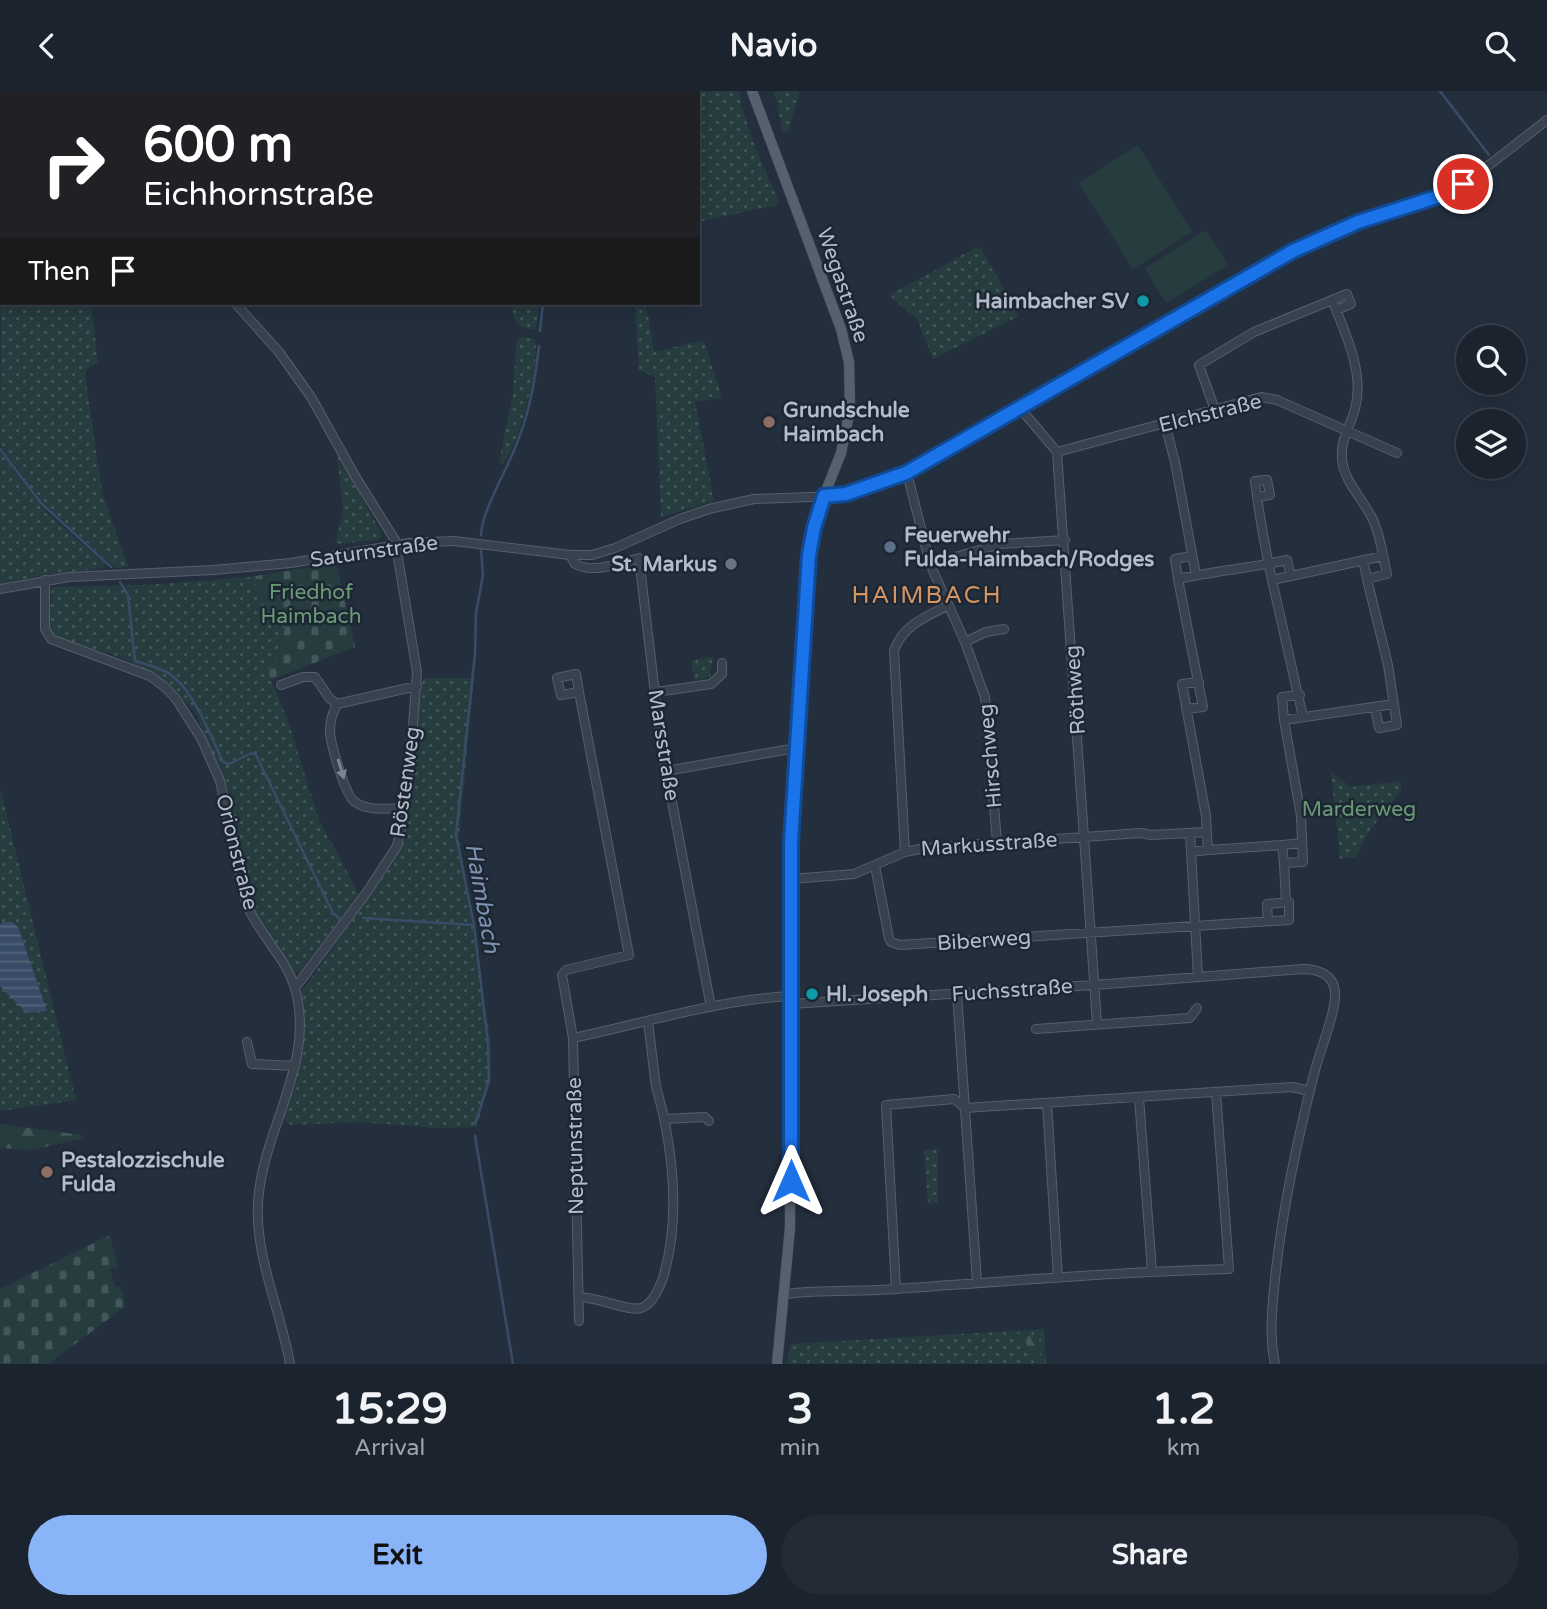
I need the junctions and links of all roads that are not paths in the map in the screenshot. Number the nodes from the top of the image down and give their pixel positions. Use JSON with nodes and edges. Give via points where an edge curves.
{"nodes":[{"id":1,"x":752,"y":91,"type":"edge"},
{"id":2,"x":1547,"y":120,"type":"edge"},
{"id":3,"x":1332,"y":300,"type":"junction"},
{"id":4,"x":237,"y":305,"type":"edge"},
{"id":5,"x":1336,"y":310,"type":"junction"},
{"id":6,"x":1020,"y":408,"type":"junction"},
{"id":7,"x":1214,"y":410,"type":"junction"},
{"id":8,"x":1165,"y":424,"type":"junction"},
{"id":9,"x":1345,"y":431,"type":"junction"},
{"id":10,"x":1057,"y":452,"type":"junction"},
{"id":11,"x":1396,"y":453,"type":"dead end"},
{"id":12,"x":906,"y":473,"type":"junction"},
{"id":13,"x":824,"y":496,"type":"junction"},
{"id":14,"x":1257,"y":497,"type":"dead end"},
{"id":15,"x":1065,"y":540,"type":"junction"},
{"id":16,"x":397,"y":544,"type":"junction"},
{"id":17,"x":570,"y":555,"type":"junction"},
{"id":18,"x":1192,"y":556,"type":"junction"},
{"id":19,"x":1383,"y":556,"type":"junction"},
{"id":20,"x":1363,"y":561,"type":"junction"},
{"id":21,"x":930,"y":564,"type":"junction"},
{"id":22,"x":1269,"y":564,"type":"junction"},
{"id":23,"x":1196,"y":575,"type":"junction"},
{"id":24,"x":1291,"y":576,"type":"junction"},
{"id":25,"x":1178,"y":579,"type":"junction"},
{"id":26,"x":1367,"y":579,"type":"junction"},
{"id":27,"x":45,"y":580,"type":"junction"},
{"id":28,"x":1272,"y":580,"type":"junction"},
{"id":29,"x":0,"y":590,"type":"edge"},
{"id":30,"x":947,"y":605,"type":"junction"},
{"id":31,"x":1004,"y":629,"type":"dead end"},
{"id":32,"x":965,"y":642,"type":"junction"},
{"id":33,"x":722,"y":663,"type":"dead end"},
{"id":34,"x":1199,"y":682,"type":"junction"},
{"id":35,"x":281,"y":685,"type":"dead end"},
{"id":36,"x":417,"y":686,"type":"junction"},
{"id":37,"x":579,"y":692,"type":"dead end"},
{"id":38,"x":656,"y":692,"type":"junction"},
{"id":39,"x":1300,"y":695,"type":"junction"},
{"id":40,"x":337,"y":704,"type":"junction"},
{"id":41,"x":1394,"y":704,"type":"junction"},
{"id":42,"x":1375,"y":707,"type":"junction"},
{"id":43,"x":1186,"y":709,"type":"junction"},
{"id":44,"x":1303,"y":717,"type":"junction"},
{"id":45,"x":1284,"y":720,"type":"junction"},
{"id":46,"x":796,"y":748,"type":"junction"},
{"id":47,"x":666,"y":771,"type":"junction"},
{"id":48,"x":404,"y":808,"type":"junction"},
{"id":49,"x":1206,"y":832,"type":"junction"},
{"id":50,"x":1190,"y":833,"type":"junction"},
{"id":51,"x":1084,"y":837,"type":"junction"},
{"id":52,"x":997,"y":842,"type":"junction"},
{"id":53,"x":1302,"y":843,"type":"junction"},
{"id":54,"x":1282,"y":845,"type":"junction"},
{"id":55,"x":1208,"y":850,"type":"junction"},
{"id":56,"x":905,"y":852,"type":"junction"},
{"id":57,"x":1191,"y":852,"type":"junction"},
{"id":58,"x":1284,"y":863,"type":"junction"},
{"id":59,"x":875,"y":866,"type":"junction"},
{"id":60,"x":791,"y":879,"type":"junction"},
{"id":61,"x":1286,"y":902,"type":"junction"},
{"id":62,"x":1268,"y":921,"type":"junction"},
{"id":63,"x":1194,"y":927,"type":"junction"},
{"id":64,"x":1091,"y":932,"type":"junction"},
{"id":65,"x":1198,"y":978,"type":"junction"},
{"id":66,"x":1094,"y":985,"type":"junction"},
{"id":67,"x":295,"y":988,"type":"junction"},
{"id":68,"x":957,"y":994,"type":"junction"},
{"id":69,"x":790,"y":1000,"type":"junction"},
{"id":70,"x":711,"y":1007,"type":"junction"},
{"id":71,"x":1197,"y":1008,"type":"dead end"},
{"id":72,"x":649,"y":1022,"type":"junction"},
{"id":73,"x":1097,"y":1023,"type":"junction"},
{"id":74,"x":1036,"y":1029,"type":"dead end"},
{"id":75,"x":573,"y":1038,"type":"junction"},
{"id":76,"x":247,"y":1042,"type":"dead end"},
{"id":77,"x":295,"y":1066,"type":"junction"},
{"id":78,"x":1310,"y":1091,"type":"junction"},
{"id":79,"x":1216,"y":1092,"type":"junction"},
{"id":80,"x":1139,"y":1098,"type":"junction"},
{"id":81,"x":1047,"y":1104,"type":"junction"},
{"id":82,"x":965,"y":1108,"type":"junction"},
{"id":83,"x":665,"y":1119,"type":"junction"},
{"id":84,"x":709,"y":1121,"type":"dead end"},
{"id":85,"x":1152,"y":1271,"type":"junction"},
{"id":86,"x":1058,"y":1278,"type":"junction"},
{"id":87,"x":977,"y":1282,"type":"junction"},
{"id":88,"x":896,"y":1289,"type":"junction"},
{"id":89,"x":785,"y":1294,"type":"junction"},
{"id":90,"x":579,"y":1297,"type":"junction"},
{"id":91,"x":579,"y":1321,"type":"dead end"},
{"id":92,"x":290,"y":1364,"type":"edge"},
{"id":93,"x":777,"y":1364,"type":"edge"},
{"id":94,"x":1275,"y":1364,"type":"edge"}],
"edges":[{"from":1,"to":13,"type":"main road","name":"Wegastraße","via":[[835,311],[849,362],[848,426]]},
{"from":2,"to":6,"type":"street","name":"Saturnstraße","via":[[1453,190],[1358,222],[1293,251]]},
{"from":3,"to":5,"type":"street"},
{"from":3,"to":5,"type":"street","via":[[1347,294],[1351,304]]},
{"from":3,"to":7,"type":"street","via":[[1254,332],[1199,365]]},
{"from":4,"to":16,"type":"street","via":[[302,383]]},
{"from":5,"to":9,"type":"street","via":[[1358,385]]},
{"from":6,"to":10,"type":"street"},
{"from":6,"to":12,"type":"street","name":"Saturnstraße"},
{"from":7,"to":8,"type":"street","name":"Elchstraße"},
{"from":7,"to":9,"type":"street","name":"Elchstraße","via":[[1268,398]]},
{"from":8,"to":10,"type":"street","name":"Elchstraße"},
{"from":8,"to":18,"type":"street"},
{"from":9,"to":11,"type":"street","name":"Elchstraße"},
{"from":9,"to":19,"type":"street","via":[[1345,472],[1374,522]]},
{"from":10,"to":15,"type":"street","name":"Röthweg"},
{"from":12,"to":13,"type":"street","name":"Saturnstraße","via":[[846,494]]},
{"from":12,"to":21,"type":"street","name":"Hirschweg"},
{"from":13,"to":17,"type":"street","name":"Saturnstraße","via":[[738,502],[692,514],[603,552]]},
{"from":13,"to":46,"type":"main road","name":"Wegastraße","via":[[809,555]]},
{"from":14,"to":22,"type":"street"},
{"from":15,"to":21,"type":"street","via":[[1001,544]]},
{"from":15,"to":51,"type":"street","name":"Röthweg"},
{"from":16,"to":17,"type":"street","name":"Saturnstraße","via":[[454,541]]},
{"from":16,"to":27,"type":"street","name":"Saturnstraße","via":[[278,564]]},
{"from":16,"to":36,"type":"street","name":"Röstenweg"},
{"from":17,"to":38,"type":"street","name":"Marsstraße","via":[[575,564],[588,568],[639,558]]},
{"from":18,"to":23,"type":"street"},
{"from":18,"to":25,"type":"street","via":[[1175,559]]},
{"from":19,"to":20,"type":"street"},
{"from":19,"to":26,"type":"street","via":[[1387,574]]},
{"from":20,"to":24,"type":"street"},
{"from":20,"to":26,"type":"street"},
{"from":21,"to":30,"type":"street","name":"Hirschweg"},
{"from":22,"to":23,"type":"street"},
{"from":22,"to":24,"type":"street","via":[[1287,560]]},
{"from":22,"to":28,"type":"street"},
{"from":23,"to":25,"type":"street"},
{"from":24,"to":28,"type":"street"},
{"from":25,"to":34,"type":"street"},
{"from":26,"to":41,"type":"street"},
{"from":27,"to":29,"type":"street","name":"Saturnstraße"},
{"from":27,"to":67,"type":"street","name":"Orionstraße","via":[[45,629],[51,639],[158,681],[191,721],[220,781],[246,903],[279,953]]},
{"from":28,"to":39,"type":"street"},
{"from":30,"to":32,"type":"street","name":"Hirschweg"},
{"from":30,"to":56,"type":"street","via":[[908,628],[894,651]]},
{"from":31,"to":32,"type":"street"},
{"from":32,"to":52,"type":"street","name":"Hirschweg","via":[[985,697]]},
{"from":33,"to":38,"type":"street","via":[[722,674],[711,684]]},
{"from":34,"to":43,"type":"street","via":[[1203,707]]},
{"from":34,"to":43,"type":"street","via":[[1182,684]]},
{"from":35,"to":40,"type":"street","via":[[315,677]]},
{"from":36,"to":40,"type":"street"},
{"from":36,"to":48,"type":"street","name":"Röstenweg"},
{"from":37,"to":75,"type":"street","name":"Neptunstraße","via":[[629,955],[563,972]]},
{"from":38,"to":47,"type":"street","name":"Marsstraße"},
{"from":39,"to":44,"type":"street"},
{"from":39,"to":45,"type":"street","via":[[1282,697]]},
{"from":40,"to":48,"type":"street","one_way":true,"via":[[330,734],[354,801],[368,808]]},
{"from":41,"to":42,"type":"street"},
{"from":41,"to":42,"type":"street","via":[[1397,725],[1379,728]]},
{"from":42,"to":44,"type":"street"},
{"from":43,"to":49,"type":"street"},
{"from":44,"to":45,"type":"street"},
{"from":45,"to":53,"type":"street"},
{"from":46,"to":47,"type":"street"},
{"from":46,"to":60,"type":"main road","name":"Wegastraße"},
{"from":47,"to":70,"type":"street","name":"Marsstraße"},
{"from":48,"to":67,"type":"street","name":"Röstenweg","via":[[391,857]]},
{"from":49,"to":50,"type":"street","name":"Markusstraße"},
{"from":49,"to":55,"type":"street"},
{"from":50,"to":51,"type":"street","name":"Markusstraße"},
{"from":50,"to":57,"type":"street"},
{"from":51,"to":52,"type":"street","name":"Markusstraße"},
{"from":51,"to":64,"type":"street","name":"Röthweg"},
{"from":52,"to":56,"type":"street","name":"Markusstraße"},
{"from":53,"to":54,"type":"street"},
{"from":53,"to":58,"type":"street","via":[[1303,862]]},
{"from":54,"to":55,"type":"street"},
{"from":54,"to":58,"type":"street"},
{"from":55,"to":57,"type":"street"},
{"from":56,"to":59,"type":"street","name":"Markusstraße"},
{"from":57,"to":63,"type":"street"},
{"from":58,"to":61,"type":"street"},
{"from":59,"to":60,"type":"street","name":"Markusstraße","via":[[845,876]]},
{"from":59,"to":64,"type":"street","name":"Biberweg","via":[[889,938],[895,944]]},
{"from":60,"to":69,"type":"main road","name":"Wegastraße"},
{"from":61,"to":62,"type":"street","via":[[1268,904]]},
{"from":61,"to":62,"type":"street","via":[[1289,920]]},
{"from":62,"to":63,"type":"street","name":"Biberweg"},
{"from":63,"to":64,"type":"street","name":"Biberweg"},
{"from":63,"to":65,"type":"street"},
{"from":64,"to":66,"type":"street","name":"Röthweg"},
{"from":65,"to":66,"type":"street","name":"Fuchsstraße"},
{"from":65,"to":78,"type":"street","name":"Fuchsstraße","via":[[1310,969],[1329,977],[1334,999]]},
{"from":66,"to":68,"type":"street","name":"Fuchsstraße"},
{"from":66,"to":73,"type":"street","name":"Röthweg"},
{"from":67,"to":77,"type":"street","name":"Orionstraße","via":[[299,1018]]},
{"from":68,"to":69,"type":"street","name":"Fuchsstraße"},
{"from":68,"to":82,"type":"street"},
{"from":69,"to":70,"type":"street","name":"Fuchsstraße","via":[[763,997]]},
{"from":69,"to":89,"type":"main road","name":"Wegastraße","via":[[791,1181]]},
{"from":70,"to":72,"type":"street","name":"Fuchsstraße"},
{"from":71,"to":73,"type":"street","via":[[1190,1018]]},
{"from":72,"to":75,"type":"street","name":"Fuchsstraße"},
{"from":72,"to":83,"type":"street","via":[[656,1087]]},
{"from":73,"to":74,"type":"street"},
{"from":75,"to":90,"type":"street","name":"Neptunstraße"},
{"from":76,"to":77,"type":"street","via":[[252,1064]]},
{"from":77,"to":92,"type":"street","name":"Orionstraße","via":[[258,1202],[265,1267]]},
{"from":78,"to":79,"type":"street","via":[[1292,1087]]},
{"from":78,"to":94,"type":"street","via":[[1277,1259],[1272,1333]]},
{"from":79,"to":80,"type":"street"},
{"from":79,"to":85,"type":"street","via":[[1229,1269]]},
{"from":80,"to":81,"type":"street"},
{"from":80,"to":85,"type":"street"},
{"from":81,"to":82,"type":"street"},
{"from":81,"to":86,"type":"street"},
{"from":82,"to":87,"type":"street"},
{"from":82,"to":88,"type":"street","via":[[954,1099],[887,1105]]},
{"from":83,"to":84,"type":"street","via":[[705,1117]]},
{"from":83,"to":90,"type":"street","via":[[673,1195],[672,1236],[661,1284],[647,1304],[633,1309]]},
{"from":85,"to":86,"type":"street"},
{"from":86,"to":87,"type":"street"},
{"from":87,"to":88,"type":"street"},
{"from":88,"to":89,"type":"street"},
{"from":89,"to":93,"type":"main road","name":"Wegastraße"},
{"from":90,"to":91,"type":"street","name":"Neptunstraße"}]}
